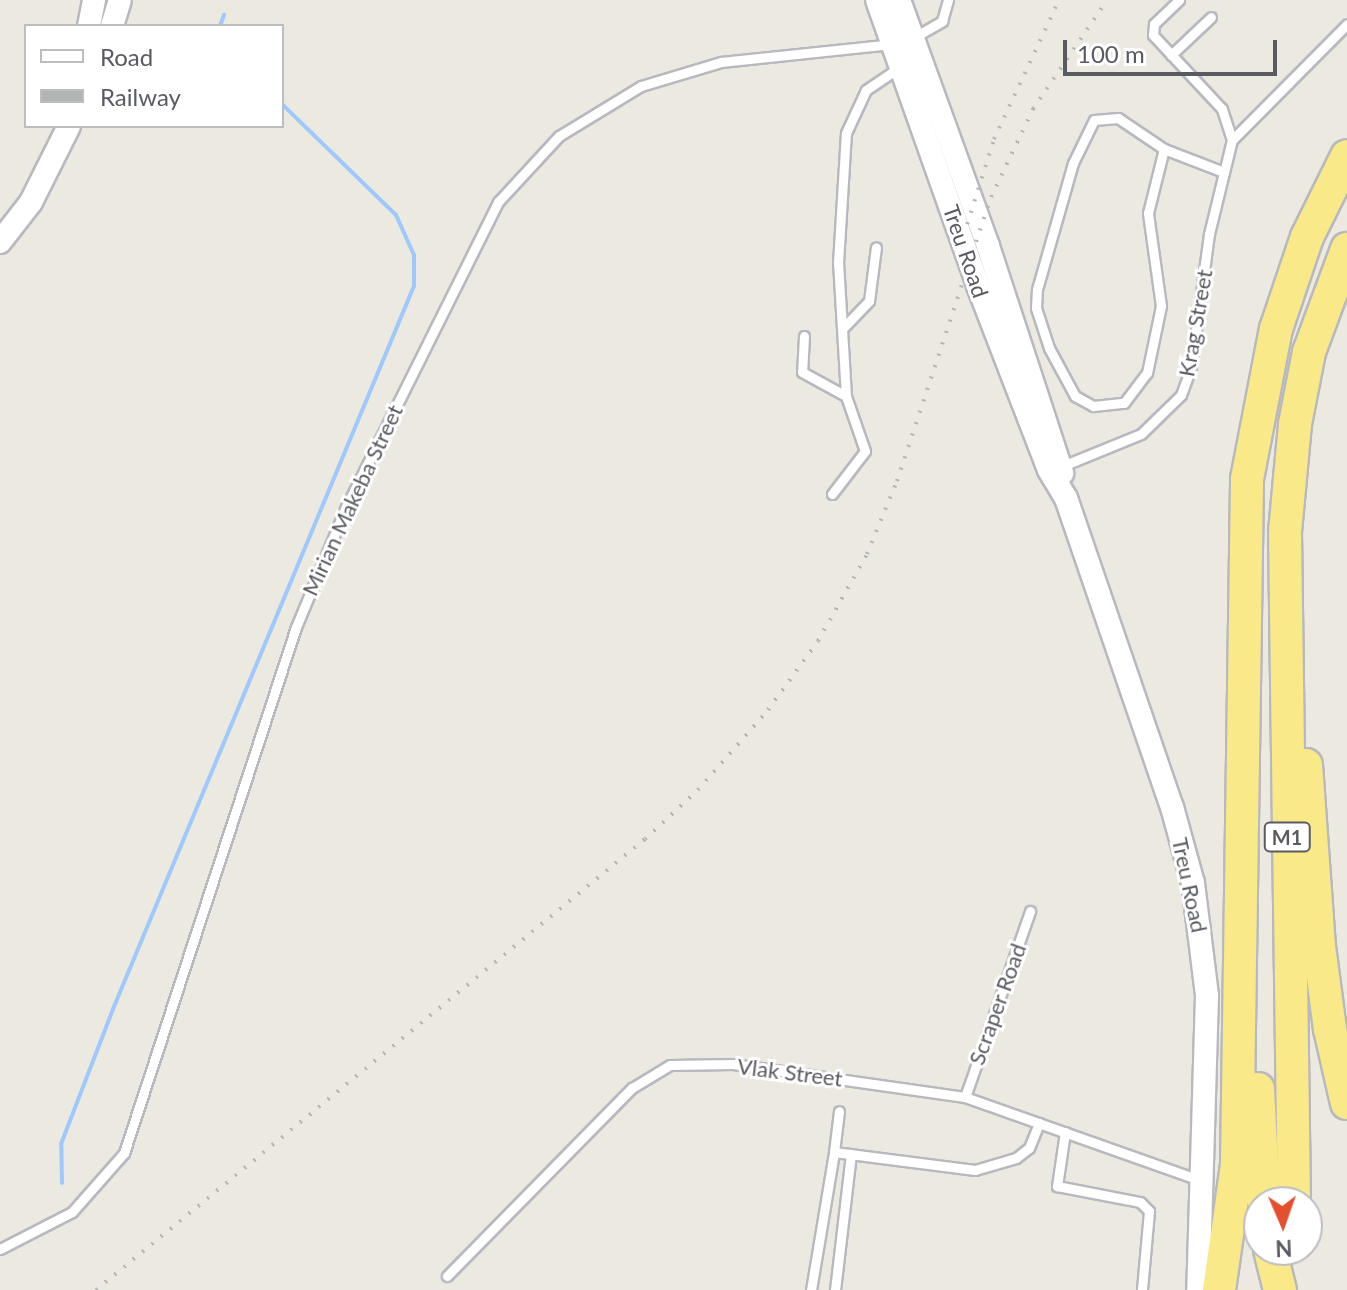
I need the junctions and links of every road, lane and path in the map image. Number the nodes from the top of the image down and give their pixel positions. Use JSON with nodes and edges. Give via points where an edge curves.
{"nodes":[{"id":1,"x":94,"y":0,"type":"edge"},
{"id":2,"x":120,"y":0,"type":"edge"},
{"id":3,"x":877,"y":0,"type":"edge"},
{"id":4,"x":899,"y":0,"type":"edge"},
{"id":5,"x":948,"y":0,"type":"edge"},
{"id":6,"x":1179,"y":0,"type":"edge"},
{"id":7,"x":1211,"y":17,"type":"dead end"},
{"id":8,"x":89,"y":24,"type":"edge"},
{"id":9,"x":113,"y":24,"type":"edge"},
{"id":10,"x":1347,"y":24,"type":"edge"},
{"id":11,"x":901,"y":41,"type":"junction"},
{"id":12,"x":1171,"y":55,"type":"junction"},
{"id":13,"x":900,"y":67,"type":"junction"},
{"id":14,"x":68,"y":128,"type":"edge"},
{"id":15,"x":1232,"y":140,"type":"junction"},
{"id":16,"x":1164,"y":149,"type":"junction"},
{"id":17,"x":1347,"y":156,"type":"edge"},
{"id":18,"x":1224,"y":172,"type":"junction"},
{"id":19,"x":0,"y":242,"type":"edge"},
{"id":20,"x":876,"y":247,"type":"dead end"},
{"id":21,"x":1347,"y":249,"type":"edge"},
{"id":22,"x":842,"y":329,"type":"junction"},
{"id":23,"x":804,"y":336,"type":"dead end"},
{"id":24,"x":846,"y":396,"type":"junction"},
{"id":25,"x":1055,"y":468,"type":"junction"},
{"id":26,"x":832,"y":494,"type":"dead end"},
{"id":27,"x":1285,"y":532,"type":"junction"},
{"id":28,"x":1030,"y":911,"type":"dead end"},
{"id":29,"x":965,"y":1097,"type":"junction"},
{"id":30,"x":1347,"y":1103,"type":"edge"},
{"id":31,"x":839,"y":1111,"type":"dead end"},
{"id":32,"x":1039,"y":1123,"type":"junction"},
{"id":33,"x":1065,"y":1132,"type":"junction"},
{"id":34,"x":834,"y":1152,"type":"junction"},
{"id":35,"x":851,"y":1154,"type":"junction"},
{"id":36,"x":1202,"y":1181,"type":"junction"},
{"id":37,"x":1250,"y":1186,"type":"edge"},
{"id":38,"x":1293,"y":1186,"type":"edge"},
{"id":39,"x":1243,"y":1224,"type":"edge"},
{"id":40,"x":0,"y":1249,"type":"edge"},
{"id":41,"x":1274,"y":1266,"type":"edge"},
{"id":42,"x":1295,"y":1266,"type":"edge"},
{"id":43,"x":447,"y":1276,"type":"dead end"},
{"id":44,"x":811,"y":1290,"type":"edge"},
{"id":45,"x":835,"y":1290,"type":"edge"},
{"id":46,"x":1142,"y":1290,"type":"edge"},
{"id":47,"x":1198,"y":1290,"type":"edge"},
{"id":48,"x":1219,"y":1290,"type":"edge"},
{"id":49,"x":1280,"y":1290,"type":"edge"},
{"id":50,"x":1295,"y":1290,"type":"edge"}],
"edges":[{"from":1,"to":8,"type":"street"},
{"from":2,"to":9,"type":"street"},
{"from":3,"to":11,"type":"street","name":"Treu Road"},
{"from":4,"to":11,"type":"street","name":"Treu Road"},
{"from":5,"to":11,"type":"lane","name":"Mirian Makeba Street","via":[[942,21]]},
{"from":6,"to":12,"type":"lane","via":[[1152,30]]},
{"from":7,"to":12,"type":"lane"},
{"from":10,"to":15,"type":"lane"},
{"from":11,"to":13,"type":"street","name":"Treu Road"},
{"from":11,"to":25,"type":"street","name":"Treu Road","via":[[959,161]]},
{"from":11,"to":40,"type":"lane","name":"Mirian Makeba Street","via":[[721,62],[641,86],[559,136],[498,202],[346,507],[296,627],[124,1153],[72,1212]]},
{"from":12,"to":15,"type":"lane","via":[[1222,109]]},
{"from":13,"to":22,"type":"lane","via":[[866,90],[846,133],[837,231]]},
{"from":13,"to":25,"type":"street","name":"Treu Road"},
{"from":14,"to":19,"type":"street","via":[[31,202]]},
{"from":15,"to":18,"type":"lane","name":"Krag Street"},
{"from":16,"to":16,"type":"lane","via":[[1118,118],[1094,120],[1073,163],[1037,289],[1036,308],[1049,348],[1075,396],[1093,406],[1124,403],[1147,373],[1161,306],[1148,213]]},
{"from":16,"to":18,"type":"lane"},
{"from":17,"to":37,"type":"highway","number":"M1","via":[[1303,250],[1276,329],[1255,421],[1242,525],[1240,915],[1255,995]]},
{"from":18,"to":25,"type":"lane","name":"Krag Street","via":[[1209,234],[1191,367],[1181,395],[1141,434]]},
{"from":20,"to":22,"type":"lane","via":[[869,301]]},
{"from":21,"to":27,"type":"highway","number":"M1","via":[[1309,352],[1295,424]]},
{"from":22,"to":24,"type":"lane"},
{"from":23,"to":24,"type":"lane","via":[[802,372]]},
{"from":24,"to":26,"type":"lane","via":[[865,451]]},
{"from":25,"to":36,"type":"street","name":"Treu Road","via":[[1172,807],[1198,907],[1207,995]]},
{"from":27,"to":30,"type":"highway","via":[[1319,946]]},
{"from":27,"to":38,"type":"highway","number":"M1"},
{"from":28,"to":29,"type":"lane","name":"Scraper Road"},
{"from":29,"to":32,"type":"lane","name":"Vlak Street"},
{"from":29,"to":43,"type":"lane","name":"Vlak Street","via":[[733,1064],[670,1065],[632,1088]]},
{"from":31,"to":34,"type":"lane"},
{"from":32,"to":33,"type":"lane","name":"Vlak Street"},
{"from":32,"to":35,"type":"lane","via":[[1029,1148],[990,1167],[955,1170]]},
{"from":33,"to":36,"type":"lane","name":"Vlak Street"},
{"from":33,"to":46,"type":"lane","via":[[1057,1186],[1140,1202],[1149,1211]]},
{"from":34,"to":35,"type":"lane"},
{"from":34,"to":44,"type":"lane"},
{"from":35,"to":45,"type":"lane"},
{"from":36,"to":47,"type":"street","name":"Treu Road"},
{"from":39,"to":48,"type":"highway"},
{"from":41,"to":49,"type":"highway"},
{"from":42,"to":50,"type":"highway"}]}
